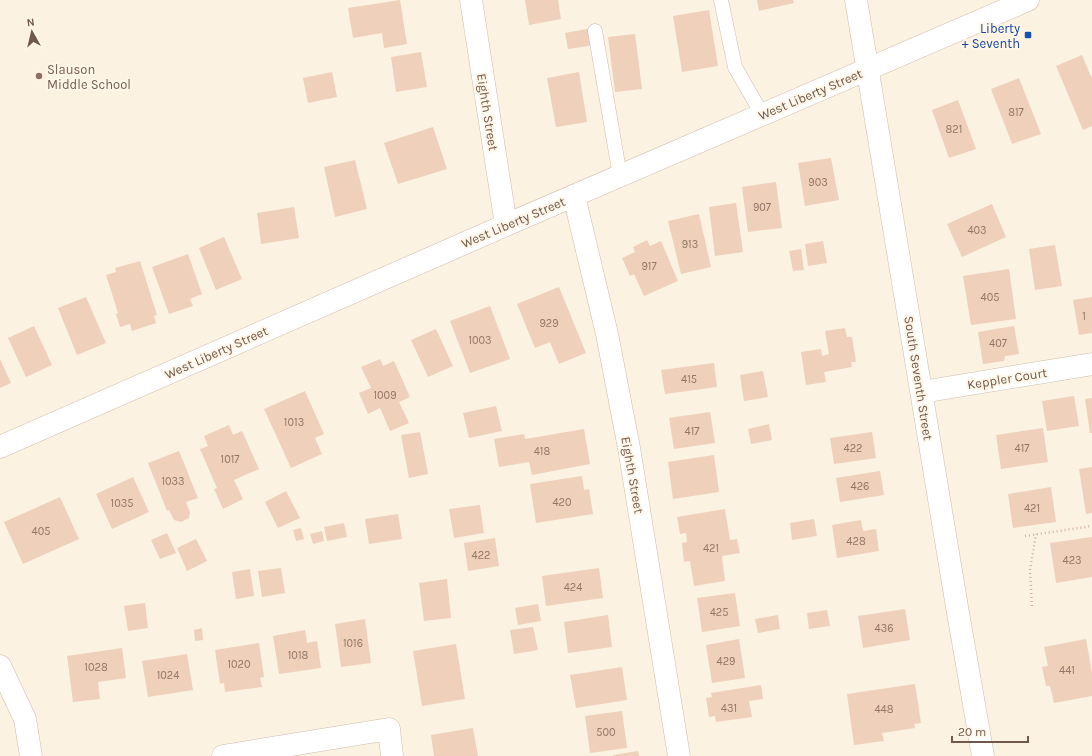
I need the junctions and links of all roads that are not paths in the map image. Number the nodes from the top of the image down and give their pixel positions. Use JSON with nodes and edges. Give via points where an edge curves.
{"nodes":[{"id":1,"x":471,"y":0,"type":"edge"},
{"id":2,"x":721,"y":0,"type":"edge"},
{"id":3,"x":856,"y":0,"type":"edge"},
{"id":4,"x":1028,"y":0,"type":"edge"},
{"id":5,"x":595,"y":31,"type":"dead end"},
{"id":6,"x":867,"y":69,"type":"junction"},
{"id":7,"x":762,"y":114,"type":"junction"},
{"id":8,"x":620,"y":176,"type":"junction"},
{"id":9,"x":574,"y":196,"type":"junction"},
{"id":10,"x":506,"y":224,"type":"junction"},
{"id":11,"x":1092,"y":364,"type":"edge"},
{"id":12,"x":922,"y":392,"type":"junction"},
{"id":13,"x":0,"y":447,"type":"edge"},
{"id":14,"x":0,"y":666,"type":"edge"},
{"id":15,"x":31,"y":756,"type":"edge"},
{"id":16,"x":223,"y":756,"type":"edge"},
{"id":17,"x":392,"y":756,"type":"edge"},
{"id":18,"x":679,"y":756,"type":"edge"},
{"id":19,"x":983,"y":756,"type":"edge"}],
"edges":[{"from":1,"to":10,"type":"street","name":"Eighth Street"},
{"from":2,"to":7,"type":"lane","via":[[735,67]]},
{"from":3,"to":6,"type":"street","name":"South Seventh Street"},
{"from":4,"to":6,"type":"street","name":"West Liberty Street"},
{"from":5,"to":8,"type":"lane"},
{"from":6,"to":7,"type":"street","name":"West Liberty Street"},
{"from":6,"to":12,"type":"street","name":"South Seventh Street"},
{"from":7,"to":8,"type":"street","name":"West Liberty Street"},
{"from":8,"to":9,"type":"street","name":"West Liberty Street"},
{"from":9,"to":10,"type":"street","name":"West Liberty Street"},
{"from":9,"to":18,"type":"street","name":"Eighth Street","via":[[607,334],[629,448]]},
{"from":10,"to":13,"type":"street","name":"West Liberty Street"},
{"from":11,"to":12,"type":"street","name":"Keppler Court"},
{"from":12,"to":19,"type":"street","name":"South Seventh Street"},
{"from":14,"to":15,"type":"street","via":[[24,720]]},
{"from":16,"to":17,"type":"street","via":[[389,729]]}]}
